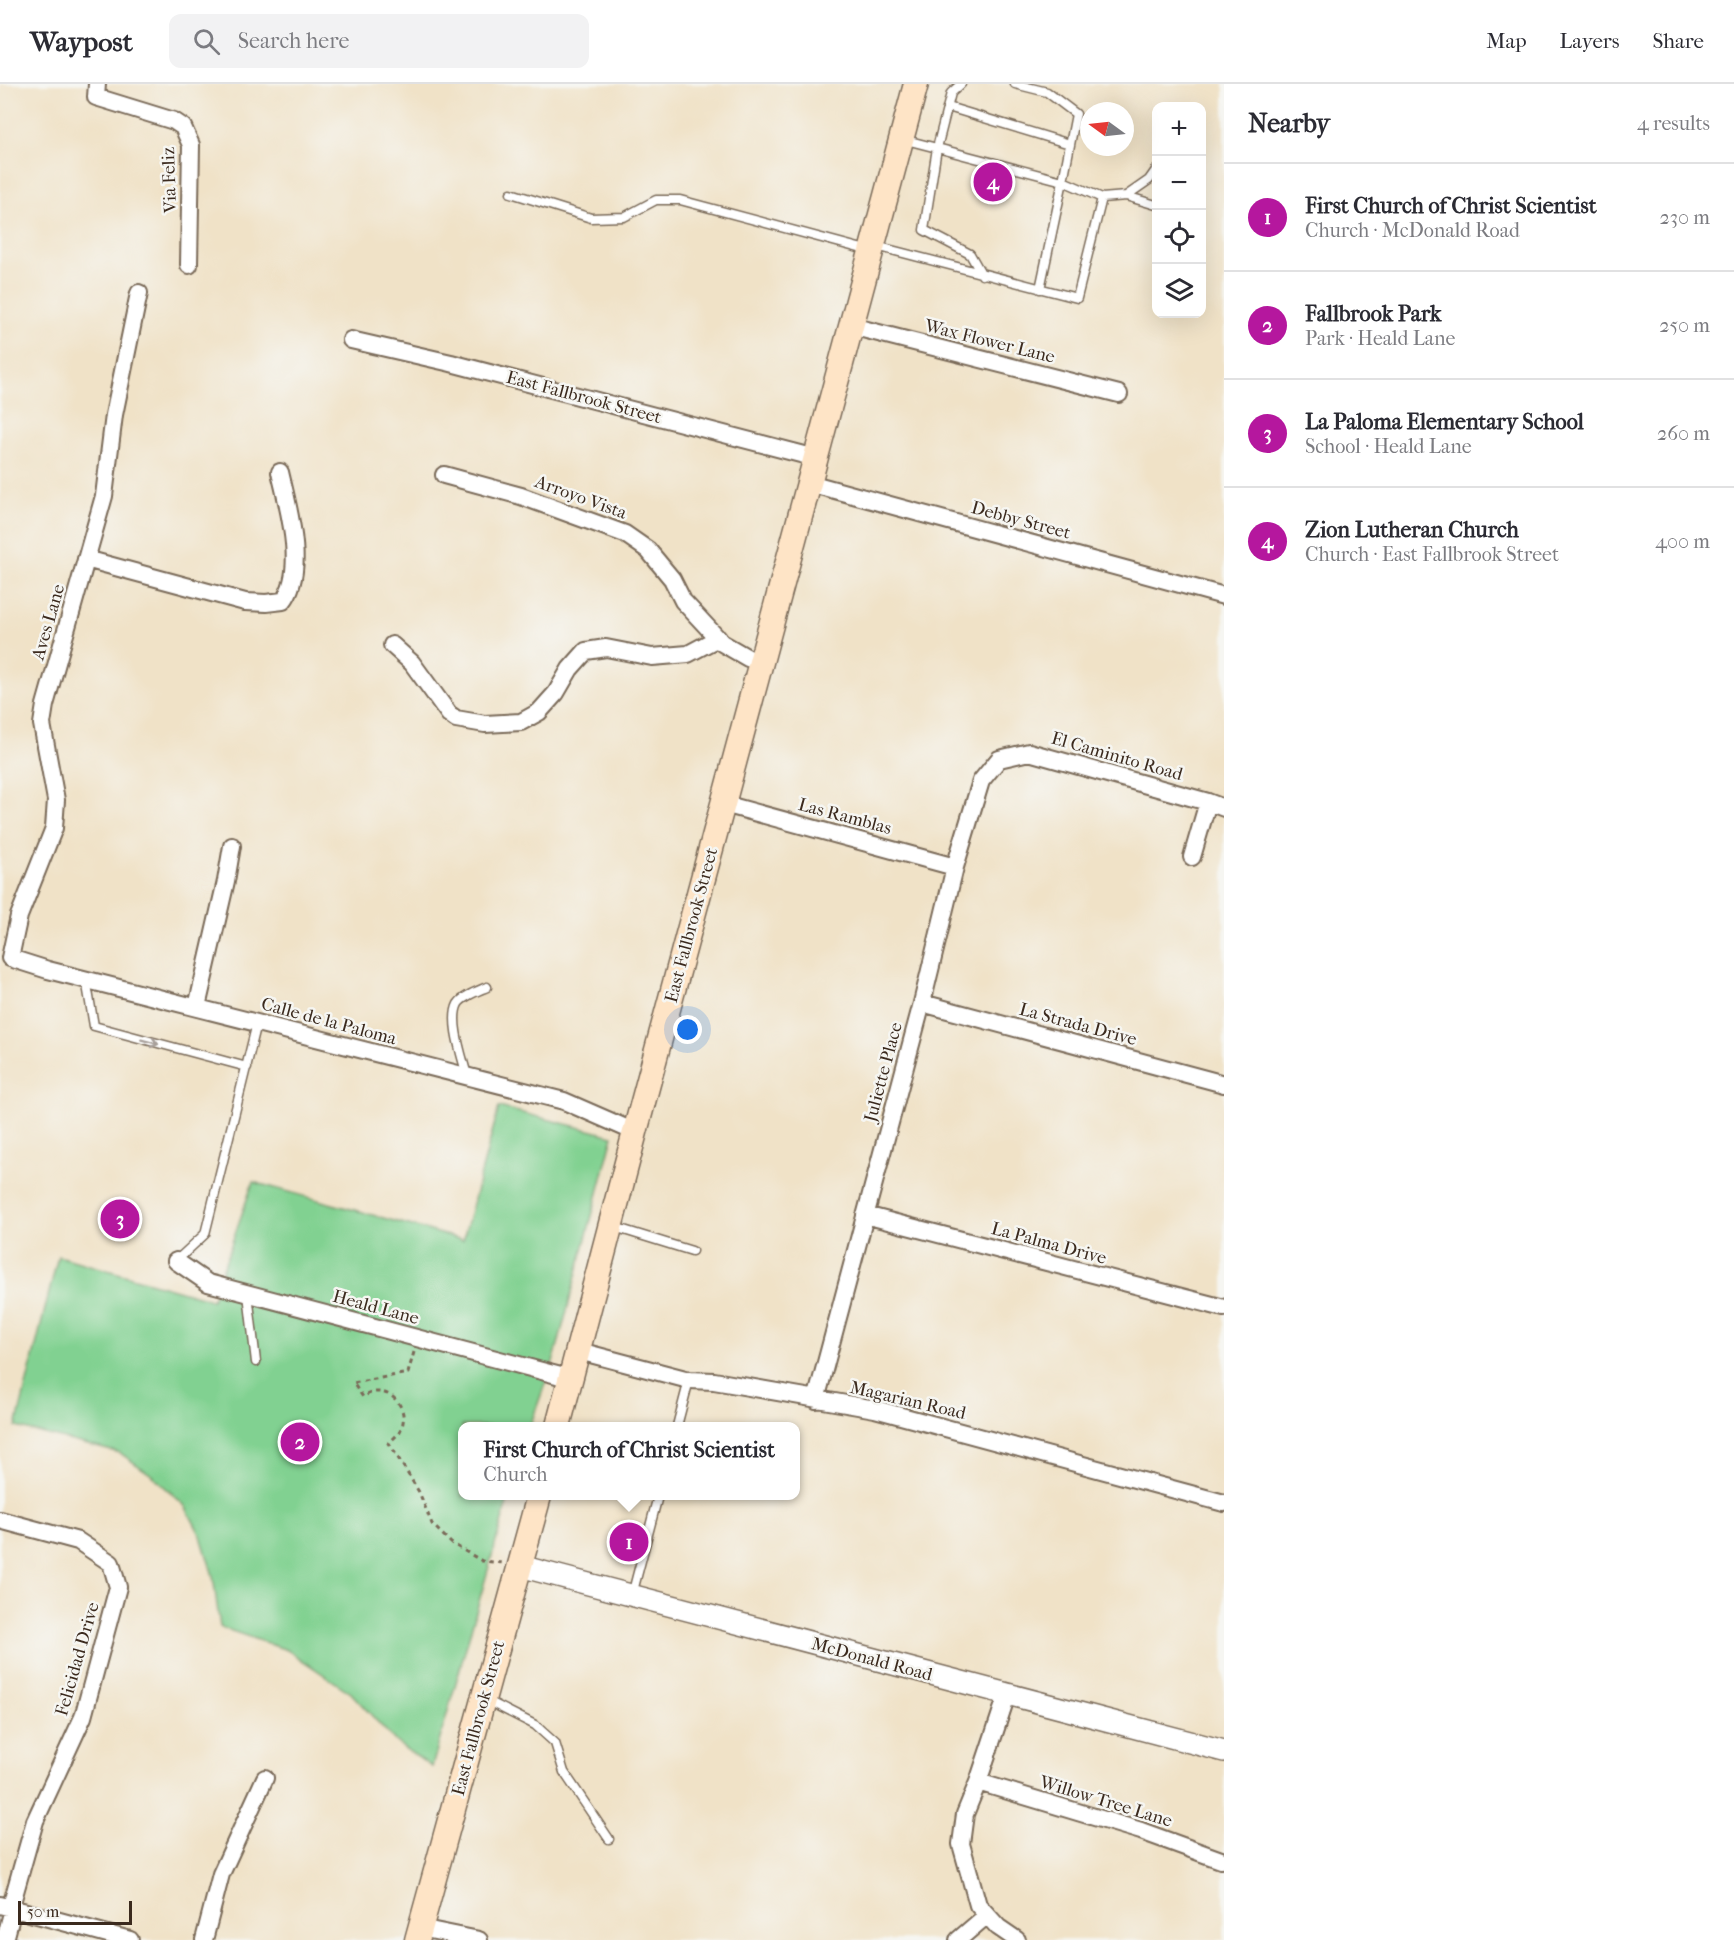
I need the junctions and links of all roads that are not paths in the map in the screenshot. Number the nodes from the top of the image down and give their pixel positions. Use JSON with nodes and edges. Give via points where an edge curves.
{"nodes":[{"id":1,"x":97,"y":84,"type":"edge"},
{"id":2,"x":916,"y":84,"type":"edge"},
{"id":3,"x":961,"y":84,"type":"edge"},
{"id":4,"x":1015,"y":84,"type":"edge"},
{"id":5,"x":948,"y":107,"type":"junction"},
{"id":6,"x":901,"y":139,"type":"junction"},
{"id":7,"x":1070,"y":144,"type":"junction"},
{"id":8,"x":937,"y":148,"type":"junction"},
{"id":9,"x":1152,"y":176,"type":"edge"},
{"id":10,"x":1064,"y":180,"type":"junction"},
{"id":11,"x":511,"y":193,"type":"dead end"},
{"id":12,"x":1126,"y":196,"type":"junction"},
{"id":13,"x":1102,"y":198,"type":"junction"},
{"id":14,"x":1152,"y":204,"type":"edge"},
{"id":15,"x":872,"y":248,"type":"junction"},
{"id":16,"x":189,"y":265,"type":"dead end"},
{"id":17,"x":982,"y":275,"type":"junction"},
{"id":18,"x":1040,"y":289,"type":"junction"},
{"id":19,"x":139,"y":293,"type":"dead end"},
{"id":20,"x":851,"y":326,"type":"junction"},
{"id":21,"x":351,"y":340,"type":"dead end"},
{"id":22,"x":1119,"y":394,"type":"dead end"},
{"id":23,"x":816,"y":458,"type":"junction"},
{"id":24,"x":280,"y":472,"type":"dead end"},
{"id":25,"x":444,"y":475,"type":"dead end"},
{"id":26,"x":809,"y":483,"type":"junction"},
{"id":27,"x":86,"y":559,"type":"junction"},
{"id":28,"x":1224,"y":596,"type":"edge"},
{"id":29,"x":718,"y":638,"type":"junction"},
{"id":30,"x":392,"y":645,"type":"dead end"},
{"id":31,"x":761,"y":662,"type":"junction"},
{"id":32,"x":999,"y":759,"type":"joint"},
{"id":33,"x":1208,"y":801,"type":"junction"},
{"id":34,"x":724,"y":804,"type":"junction"},
{"id":35,"x":1224,"y":808,"type":"edge"},
{"id":36,"x":232,"y":846,"type":"dead end"},
{"id":37,"x":1192,"y":857,"type":"dead end"},
{"id":38,"x":955,"y":867,"type":"junction"},
{"id":39,"x":3,"y":957,"type":"edge"},
{"id":40,"x":86,"y":979,"type":"junction"},
{"id":41,"x":487,"y":987,"type":"dead end"},
{"id":42,"x":922,"y":1003,"type":"junction"},
{"id":43,"x":197,"y":1007,"type":"junction"},
{"id":44,"x":257,"y":1023,"type":"junction"},
{"id":45,"x":247,"y":1067,"type":"junction"},
{"id":46,"x":467,"y":1077,"type":"junction"},
{"id":47,"x":1224,"y":1084,"type":"edge"},
{"id":48,"x":635,"y":1132,"type":"junction"},
{"id":49,"x":865,"y":1215,"type":"junction"},
{"id":50,"x":611,"y":1226,"type":"junction"},
{"id":51,"x":692,"y":1251,"type":"dead end"},
{"id":52,"x":177,"y":1261,"type":"joint"},
{"id":53,"x":248,"y":1293,"type":"junction"},
{"id":54,"x":1224,"y":1308,"type":"edge"},
{"id":55,"x":579,"y":1351,"type":"junction"},
{"id":56,"x":256,"y":1362,"type":"dead end"},
{"id":57,"x":572,"y":1379,"type":"junction"},
{"id":58,"x":689,"y":1380,"type":"junction"},
{"id":59,"x":816,"y":1400,"type":"junction"},
{"id":60,"x":559,"y":1422,"type":"edge"},
{"id":61,"x":677,"y":1422,"type":"edge"},
{"id":62,"x":538,"y":1500,"type":"edge"},
{"id":63,"x":657,"y":1500,"type":"edge"},
{"id":64,"x":1224,"y":1503,"type":"edge"},
{"id":65,"x":0,"y":1520,"type":"edge"},
{"id":66,"x":520,"y":1566,"type":"junction"},
{"id":67,"x":632,"y":1596,"type":"junction"},
{"id":68,"x":1006,"y":1695,"type":"junction"},
{"id":69,"x":483,"y":1699,"type":"junction"},
{"id":70,"x":1224,"y":1751,"type":"edge"},
{"id":71,"x":265,"y":1778,"type":"dead end"},
{"id":72,"x":978,"y":1782,"type":"junction"},
{"id":73,"x":609,"y":1839,"type":"dead end"},
{"id":74,"x":1221,"y":1860,"type":"dead end"},
{"id":75,"x":7,"y":1907,"type":"edge"},
{"id":76,"x":986,"y":1916,"type":"junction"},
{"id":77,"x":419,"y":1934,"type":"edge"},
{"id":78,"x":5,"y":1940,"type":"edge"},
{"id":79,"x":130,"y":1940,"type":"edge"},
{"id":80,"x":204,"y":1940,"type":"edge"},
{"id":81,"x":479,"y":1940,"type":"edge"},
{"id":82,"x":958,"y":1940,"type":"edge"},
{"id":83,"x":1017,"y":1940,"type":"edge"}],
"edges":[{"from":1,"to":16,"type":"street","name":"Via Feliz","via":[[96,97],[183,127],[191,145]]},
{"from":2,"to":6,"type":"main road","name":"East Fallbrook Street"},
{"from":3,"to":5,"type":"lane","via":[[951,93]]},
{"from":4,"to":7,"type":"lane","via":[[1047,92],[1076,114]]},
{"from":5,"to":7,"type":"lane"},
{"from":5,"to":8,"type":"lane"},
{"from":6,"to":8,"type":"lane"},
{"from":6,"to":15,"type":"main road","name":"East Fallbrook Street"},
{"from":7,"to":10,"type":"lane"},
{"from":8,"to":10,"type":"lane"},
{"from":8,"to":17,"type":"lane","via":[[924,230],[970,254]]},
{"from":9,"to":12,"type":"lane"},
{"from":10,"to":13,"type":"lane"},
{"from":10,"to":18,"type":"lane"},
{"from":11,"to":15,"type":"lane","via":[[591,218],[624,217],[656,200],[680,200]]},
{"from":12,"to":13,"type":"lane"},
{"from":12,"to":14,"type":"lane"},
{"from":13,"to":18,"type":"lane","via":[[1077,298]]},
{"from":15,"to":17,"type":"lane"},
{"from":15,"to":20,"type":"main road","name":"East Fallbrook Street"},
{"from":17,"to":18,"type":"lane"},
{"from":19,"to":27,"type":"street","name":"Aves Lane","via":[[114,415],[104,496]]},
{"from":20,"to":22,"type":"street","name":"Wax Flower Lane"},
{"from":20,"to":23,"type":"main road","name":"East Fallbrook Street"},
{"from":21,"to":23,"type":"street","name":"East Fallbrook Street"},
{"from":23,"to":26,"type":"main road","name":"East Fallbrook Street"},
{"from":24,"to":27,"type":"street","via":[[294,546],[290,593],[283,601],[245,602]]},
{"from":25,"to":29,"type":"street","name":"Arroyo Vista","via":[[521,496],[625,534],[648,550],[672,579],[682,601]]},
{"from":26,"to":28,"type":"street","name":"Debby Street"},
{"from":26,"to":31,"type":"main road","name":"East Fallbrook Street"},
{"from":27,"to":39,"type":"street","name":"Aves Lane","via":[[42,724],[56,800],[54,828]]},
{"from":29,"to":30,"type":"street","via":[[688,654],[652,657],[606,648],[586,651],[539,712],[520,722],[485,724],[449,714],[412,663]]},
{"from":29,"to":31,"type":"street","name":"Arroyo Vista"},
{"from":31,"to":34,"type":"main road","name":"East Fallbrook Street"},
{"from":32,"to":33,"type":"street","name":"El Caminito Road","via":[[1029,752]]},
{"from":32,"to":38,"type":"street","name":"Juliette Place","via":[[981,781]]},
{"from":33,"to":35,"type":"street","name":"El Caminito Road"},
{"from":33,"to":37,"type":"street"},
{"from":34,"to":38,"type":"street","name":"Las Ramblas"},
{"from":34,"to":48,"type":"main road","name":"East Fallbrook Street"},
{"from":36,"to":43,"type":"street"},
{"from":38,"to":42,"type":"street","name":"Juliette Place"},
{"from":39,"to":40,"type":"street","name":"Calle de la Paloma"},
{"from":40,"to":43,"type":"street","name":"Calle de la Paloma"},
{"from":40,"to":45,"type":"lane","one_way":true,"via":[[94,1026]]},
{"from":41,"to":46,"type":"lane","via":[[463,999],[456,1012],[456,1031]]},
{"from":42,"to":47,"type":"street","name":"La Strada Drive"},
{"from":42,"to":49,"type":"street","name":"Juliette Place"},
{"from":43,"to":44,"type":"street","name":"Calle de la Paloma"},
{"from":44,"to":45,"type":"lane"},
{"from":44,"to":46,"type":"street","name":"Calle de la Paloma"},
{"from":45,"to":52,"type":"lane","via":[[205,1234]]},
{"from":46,"to":48,"type":"street","name":"Calle de la Paloma","via":[[564,1101]]},
{"from":48,"to":50,"type":"main road","name":"East Fallbrook Street"},
{"from":49,"to":54,"type":"street","name":"La Palma Drive"},
{"from":49,"to":59,"type":"street","name":"Juliette Place"},
{"from":50,"to":51,"type":"lane"},
{"from":50,"to":55,"type":"main road","name":"East Fallbrook Street"},
{"from":52,"to":53,"type":"street","name":"Heald Lane","via":[[208,1283]]},
{"from":53,"to":56,"type":"lane"},
{"from":53,"to":57,"type":"street","name":"Heald Lane"},
{"from":55,"to":57,"type":"main road","name":"East Fallbrook Street"},
{"from":55,"to":58,"type":"street","name":"Magarian Road"},
{"from":57,"to":60,"type":"main road","name":"East Fallbrook Street"},
{"from":58,"to":59,"type":"street","name":"Magarian Road"},
{"from":58,"to":61,"type":"lane"},
{"from":59,"to":64,"type":"street","name":"Magarian Road","via":[[875,1409]]},
{"from":62,"to":66,"type":"main road","name":"East Fallbrook Street"},
{"from":63,"to":67,"type":"lane"},
{"from":65,"to":75,"type":"street","name":"Felicidad Drive","via":[[78,1541],[111,1563],[118,1587],[83,1717],[35,1821],[13,1899]]},
{"from":66,"to":67,"type":"street","name":"McDonald Road"},
{"from":66,"to":69,"type":"main road","name":"East Fallbrook Street"},
{"from":67,"to":68,"type":"street","name":"McDonald Road"},
{"from":68,"to":70,"type":"street","name":"McDonald Road"},
{"from":68,"to":72,"type":"street"},
{"from":69,"to":73,"type":"lane","via":[[535,1725],[555,1743],[564,1772]]},
{"from":69,"to":77,"type":"main road","name":"East Fallbrook Street"},
{"from":71,"to":80,"type":"street","via":[[221,1874]]},
{"from":72,"to":74,"type":"street","name":"Willow Tree Lane","via":[[1141,1831]]},
{"from":72,"to":76,"type":"street","via":[[965,1814],[962,1844],[978,1905]]},
{"from":75,"to":78,"type":"street","name":"Felicidad Drive"},
{"from":75,"to":79,"type":"street"},
{"from":76,"to":82,"type":"street"},
{"from":76,"to":83,"type":"street"},
{"from":77,"to":81,"type":"street"}]}
